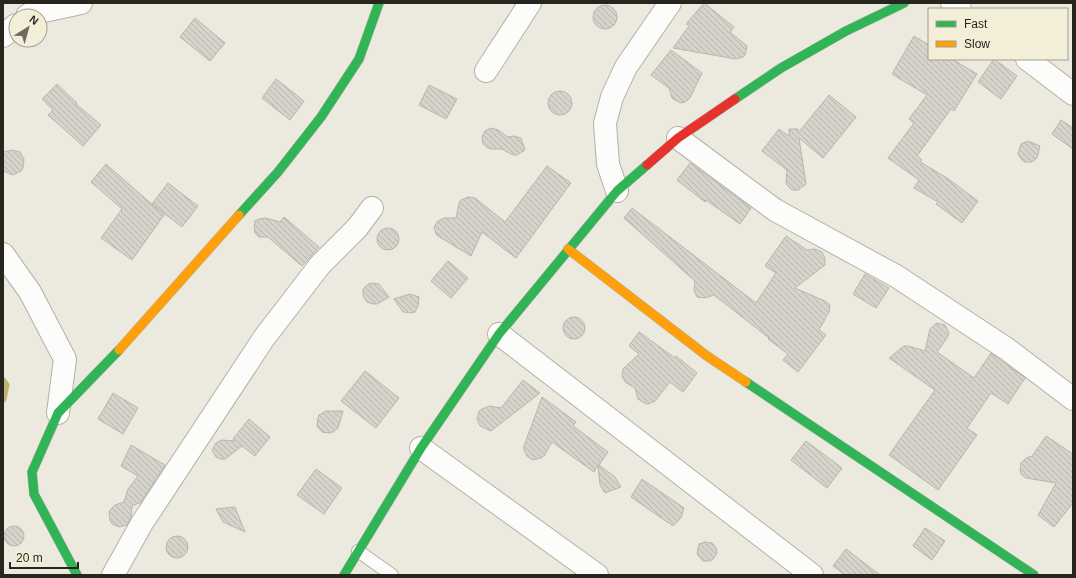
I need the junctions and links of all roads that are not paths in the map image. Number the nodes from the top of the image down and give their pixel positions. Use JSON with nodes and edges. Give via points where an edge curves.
{"nodes":[{"id":1,"x":81,"y":3,"type":"edge"},
{"id":2,"x":379,"y":3,"type":"edge"},
{"id":3,"x":530,"y":3,"type":"edge"},
{"id":4,"x":670,"y":3,"type":"edge"},
{"id":5,"x":904,"y":3,"type":"edge"},
{"id":6,"x":48,"y":10,"type":"edge"},
{"id":7,"x":1028,"y":60,"type":"edge"},
{"id":8,"x":486,"y":71,"type":"dead end"},
{"id":9,"x":1073,"y":94,"type":"edge"},
{"id":10,"x":678,"y":138,"type":"junction"},
{"id":11,"x":617,"y":191,"type":"junction"},
{"id":12,"x":372,"y":208,"type":"dead end"},
{"id":13,"x":568,"y":249,"type":"junction"},
{"id":14,"x":3,"y":254,"type":"edge"},
{"id":15,"x":499,"y":334,"type":"junction"},
{"id":16,"x":1073,"y":399,"type":"edge"},
{"id":17,"x":58,"y":413,"type":"junction"},
{"id":18,"x":421,"y":448,"type":"junction"},
{"id":19,"x":358,"y":551,"type":"junction"},
{"id":20,"x":77,"y":575,"type":"edge"},
{"id":21,"x":112,"y":575,"type":"edge"},
{"id":22,"x":344,"y":575,"type":"edge"},
{"id":23,"x":392,"y":575,"type":"edge"},
{"id":24,"x":598,"y":575,"type":"edge"},
{"id":25,"x":812,"y":575,"type":"edge"},
{"id":26,"x":1034,"y":575,"type":"edge"}],
"edges":[{"from":1,"to":6,"type":"street"},
{"from":2,"to":17,"type":"street","via":[[359,59],[322,117],[118,351]]},
{"from":3,"to":8,"type":"street"},
{"from":4,"to":11,"type":"street","via":[[626,67],[612,97],[606,123],[607,150],[608,164]]},
{"from":5,"to":10,"type":"street","via":[[846,31],[781,68]]},
{"from":7,"to":9,"type":"street"},
{"from":10,"to":11,"type":"street"},
{"from":10,"to":16,"type":"street","via":[[775,210],[896,276],[1007,349]]},
{"from":11,"to":13,"type":"street"},
{"from":12,"to":21,"type":"street","via":[[358,228],[320,265],[264,338],[142,523]]},
{"from":13,"to":15,"type":"street"},
{"from":13,"to":26,"type":"street","via":[[707,356]]},
{"from":14,"to":17,"type":"street","via":[[30,292],[65,359]]},
{"from":15,"to":18,"type":"street"},
{"from":15,"to":25,"type":"street"},
{"from":17,"to":20,"type":"street","via":[[32,472],[34,494]]},
{"from":18,"to":19,"type":"street"},
{"from":18,"to":24,"type":"street"},
{"from":19,"to":22,"type":"street"},
{"from":19,"to":23,"type":"lane"}]}
